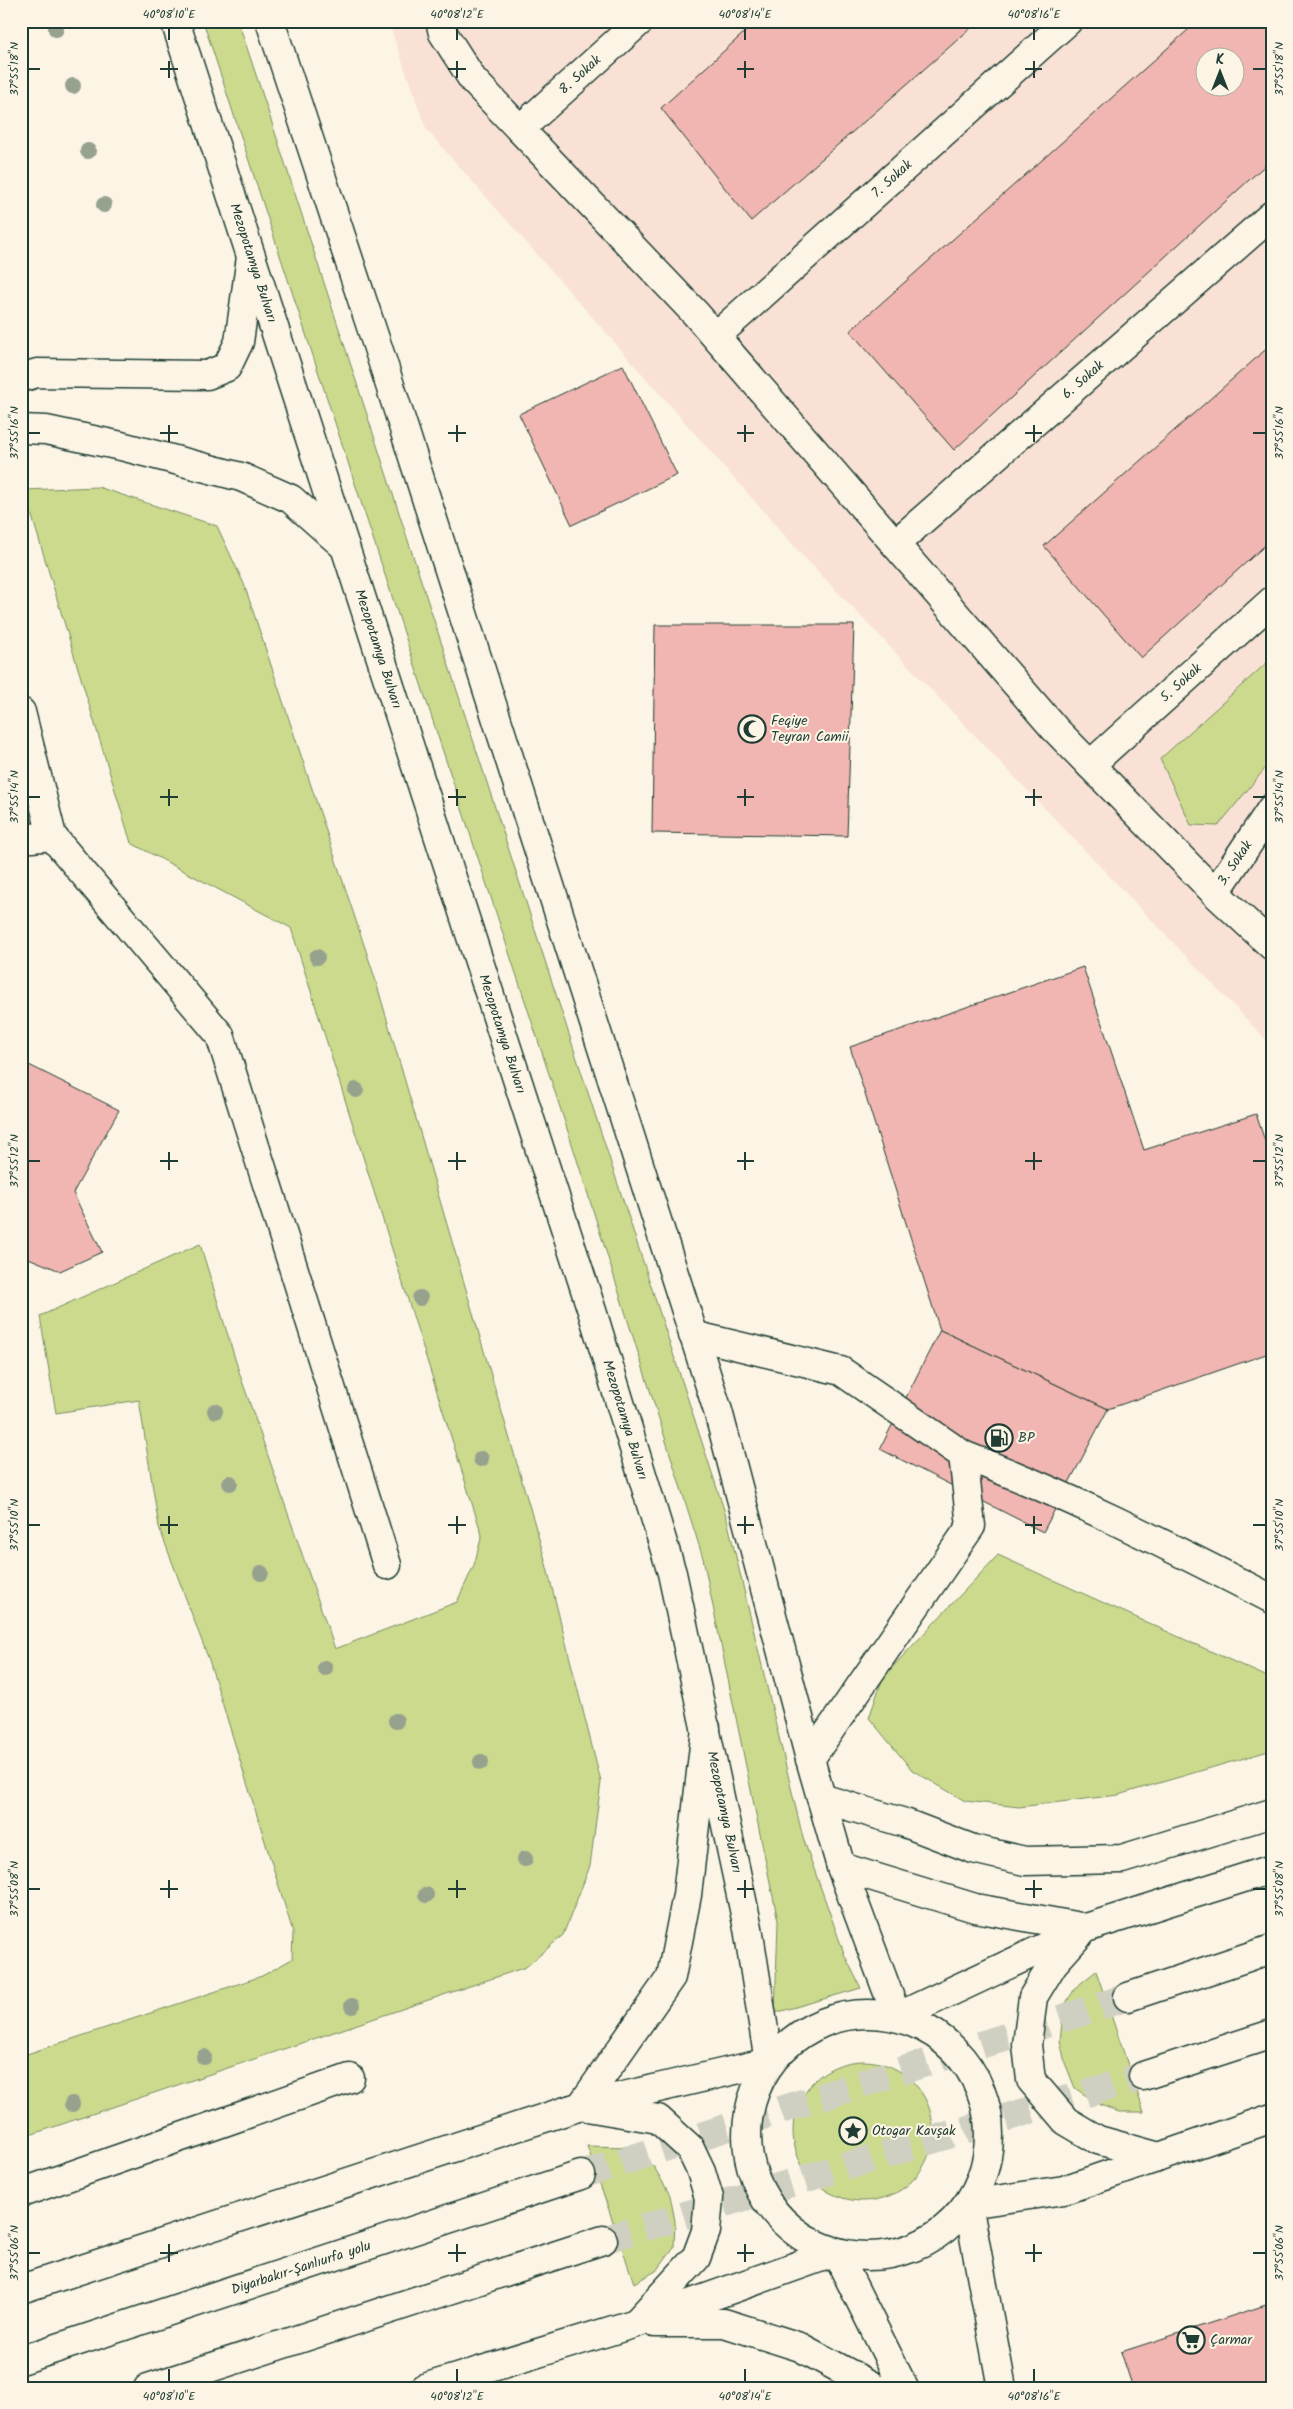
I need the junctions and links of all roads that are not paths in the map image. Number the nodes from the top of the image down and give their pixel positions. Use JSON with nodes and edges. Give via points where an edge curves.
{"nodes":[{"id":1,"x":175,"y":21,"type":"edge"},
{"id":2,"x":270,"y":21,"type":"edge"},
{"id":3,"x":440,"y":21,"type":"edge"},
{"id":4,"x":640,"y":21,"type":"edge"},
{"id":5,"x":1068,"y":21,"type":"edge"},
{"id":6,"x":520,"y":129,"type":"junction"},
{"id":7,"x":1272,"y":215,"type":"edge"},
{"id":8,"x":251,"y":257,"type":"junction"},
{"id":9,"x":716,"y":336,"type":"junction"},
{"id":10,"x":21,"y":378,"type":"edge"},
{"id":11,"x":21,"y":429,"type":"edge"},
{"id":12,"x":895,"y":544,"type":"junction"},
{"id":13,"x":345,"y":547,"type":"junction"},
{"id":14,"x":1272,"y":601,"type":"edge"},
{"id":15,"x":21,"y":712,"type":"edge"},
{"id":16,"x":1090,"y":765,"type":"junction"},
{"id":17,"x":1272,"y":808,"type":"edge"},
{"id":18,"x":52,"y":836,"type":"junction"},
{"id":19,"x":21,"y":839,"type":"edge"},
{"id":20,"x":1215,"y":893,"type":"junction"},
{"id":21,"x":1272,"y":946,"type":"edge"},
{"id":22,"x":693,"y":1335,"type":"junction"},
{"id":23,"x":963,"y":1455,"type":"junction"},
{"id":24,"x":387,"y":1565,"type":"dead end"},
{"id":25,"x":1272,"y":1599,"type":"edge"},
{"id":26,"x":706,"y":1728,"type":"junction"},
{"id":27,"x":810,"y":1759,"type":"junction"},
{"id":28,"x":821,"y":1798,"type":"junction"},
{"id":29,"x":1272,"y":1813,"type":"edge"},
{"id":30,"x":841,"y":1867,"type":"junction"},
{"id":31,"x":1272,"y":1868,"type":"edge"},
{"id":32,"x":1086,"y":1928,"type":"junction"},
{"id":33,"x":1272,"y":1950,"type":"edge"},
{"id":34,"x":1128,"y":1997,"type":"tunnel mouth"},
{"id":35,"x":897,"y":2017,"type":"junction"},
{"id":36,"x":1272,"y":2034,"type":"edge"},
{"id":37,"x":769,"y":2062,"type":"junction"},
{"id":38,"x":1143,"y":2076,"type":"tunnel mouth"},
{"id":39,"x":350,"y":2078,"type":"dead end"},
{"id":40,"x":581,"y":2106,"type":"junction"},
{"id":41,"x":1272,"y":2118,"type":"edge"},
{"id":42,"x":1159,"y":2157,"type":"junction"},
{"id":43,"x":581,"y":2175,"type":"tunnel mouth"},
{"id":44,"x":21,"y":2193,"type":"edge"},
{"id":45,"x":968,"y":2204,"type":"junction"},
{"id":46,"x":603,"y":2240,"type":"tunnel mouth"},
{"id":47,"x":836,"y":2252,"type":"junction"},
{"id":48,"x":21,"y":2289,"type":"edge"},
{"id":49,"x":636,"y":2322,"type":"junction"},
{"id":50,"x":21,"y":2360,"type":"edge"},
{"id":51,"x":148,"y":2388,"type":"edge"},
{"id":52,"x":424,"y":2388,"type":"edge"},
{"id":53,"x":876,"y":2388,"type":"edge"},
{"id":54,"x":904,"y":2388,"type":"edge"},
{"id":55,"x":1002,"y":2388,"type":"edge"}],
"edges":[{"from":1,"to":8,"type":"main road","name":"Mezopotamya Bulvarı"},
{"from":2,"to":22,"type":"main road","via":[[380,354]]},
{"from":3,"to":6,"type":"main road","via":[[443,33],[473,80]]},
{"from":4,"to":6,"type":"main road","name":"8. Sokak"},
{"from":5,"to":9,"type":"main road","name":"7. Sokak"},
{"from":6,"to":9,"type":"main road"},
{"from":7,"to":12,"type":"main road","name":"6. Sokak"},
{"from":8,"to":10,"type":"main road","via":[[239,342],[227,367],[207,375],[38,373]]},
{"from":8,"to":13,"type":"main road","name":"Mezopotamya Bulvarı"},
{"from":9,"to":12,"type":"main road"},
{"from":11,"to":13,"type":"main road","via":[[46,430],[121,446],[241,477],[291,499]]},
{"from":12,"to":16,"type":"main road","via":[[1054,729]]},
{"from":13,"to":26,"type":"main road","name":"Mezopotamya Bulvarı","via":[[593,1314],[672,1572]]},
{"from":14,"to":16,"type":"main road","name":"5. Sokak"},
{"from":15,"to":18,"type":"main road"},
{"from":16,"to":20,"type":"main road"},
{"from":17,"to":20,"type":"main road","name":"3. Sokak"},
{"from":18,"to":19,"type":"main road"},
{"from":18,"to":24,"type":"main road","via":[[220,1035]]},
{"from":20,"to":21,"type":"main road"},
{"from":22,"to":23,"type":"main road","via":[[841,1371]]},
{"from":22,"to":27,"type":"main road","via":[[718,1411]]},
{"from":23,"to":25,"type":"main road","via":[[1031,1481]]},
{"from":23,"to":27,"type":"main road","via":[[972,1526]]},
{"from":26,"to":37,"type":"main road","name":"Mezopotamya Bulvarı","via":[[748,1928]]},
{"from":26,"to":40,"type":"main road","via":[[687,1895],[670,1977]]},
{"from":27,"to":28,"type":"main road"},
{"from":28,"to":29,"type":"main road","via":[[905,1823],[973,1849],[1025,1861],[1122,1859]]},
{"from":28,"to":30,"type":"main road"},
{"from":30,"to":32,"type":"main road","via":[[975,1908]]},
{"from":30,"to":35,"type":"main road"},
{"from":31,"to":32,"type":"main road"},
{"from":32,"to":35,"type":"main road"},
{"from":32,"to":42,"type":"main road","via":[[1053,1964],[1033,1997],[1027,2045],[1031,2080],[1066,2122],[1098,2140]]},
{"from":33,"to":34,"type":"main road"},
{"from":35,"to":37,"type":"main road","via":[[862,2013],[826,2021],[794,2037]]},
{"from":35,"to":45,"type":"main road","via":[[933,2032],[962,2058],[982,2092],[990,2130],[985,2169]]},
{"from":36,"to":38,"type":"main road"},
{"from":37,"to":40,"type":"main road"},
{"from":37,"to":47,"type":"main road","via":[[751,2098],[745,2136],[752,2175],[771,2209],[800,2236]]},
{"from":39,"to":44,"type":"main road"},
{"from":40,"to":48,"type":"main road"},
{"from":40,"to":49,"type":"main road","via":[[658,2119],[690,2148],[710,2198],[706,2232],[696,2258]]},
{"from":41,"to":42,"type":"main road"},
{"from":42,"to":45,"type":"main road","via":[[1064,2190]]},
{"from":43,"to":50,"type":"main road","name":"Diyarbakır-Şanlıurfa yolu"},
{"from":45,"to":47,"type":"main road","via":[[942,2231],[910,2248],[873,2256]]},
{"from":45,"to":55,"type":"main road"},
{"from":46,"to":51,"type":"main road"},
{"from":47,"to":49,"type":"main road"},
{"from":47,"to":54,"type":"main road"},
{"from":49,"to":52,"type":"main road"},
{"from":49,"to":53,"type":"main road","via":[[724,2323],[800,2347]]}]}
